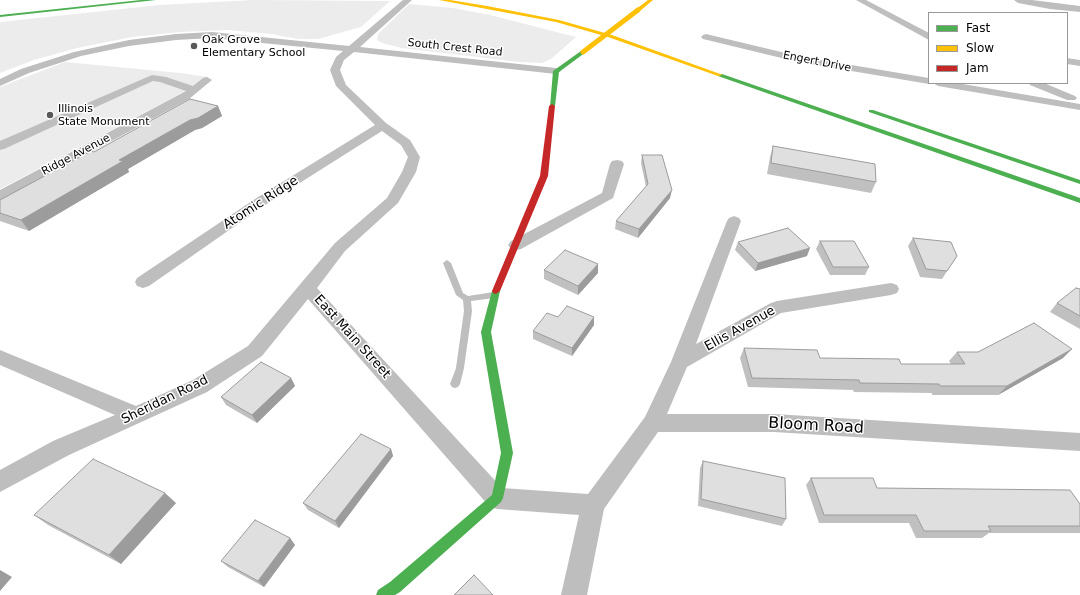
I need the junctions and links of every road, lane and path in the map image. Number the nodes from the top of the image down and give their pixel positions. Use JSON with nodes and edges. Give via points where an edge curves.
{"nodes":[{"id":1,"x":76,"y":0,"type":"edge"},
{"id":2,"x":154,"y":0,"type":"edge"},
{"id":3,"x":408,"y":0,"type":"edge"},
{"id":4,"x":441,"y":0,"type":"edge"},
{"id":5,"x":647,"y":0,"type":"edge"},
{"id":6,"x":860,"y":0,"type":"edge"},
{"id":7,"x":1018,"y":0,"type":"edge"},
{"id":8,"x":0,"y":9,"type":"edge"},
{"id":9,"x":1080,"y":9,"type":"edge"},
{"id":10,"x":0,"y":16,"type":"edge"},
{"id":11,"x":608,"y":24,"type":"dead end"},
{"id":12,"x":628,"y":30,"type":"dead end"},
{"id":13,"x":928,"y":36,"type":"edge"},
{"id":14,"x":706,"y":37,"type":"dead end"},
{"id":15,"x":350,"y":49,"type":"junction"},
{"id":16,"x":1068,"y":61,"type":"edge"},
{"id":17,"x":1080,"y":62,"type":"edge"},
{"id":18,"x":556,"y":71,"type":"junction"},
{"id":19,"x":207,"y":80,"type":"dead end"},
{"id":20,"x":928,"y":81,"type":"edge"},
{"id":21,"x":0,"y":83,"type":"edge"},
{"id":22,"x":944,"y":84,"type":"edge"},
{"id":23,"x":1037,"y":84,"type":"edge"},
{"id":24,"x":194,"y":90,"type":"junction"},
{"id":25,"x":1080,"y":101,"type":"edge"},
{"id":26,"x":1080,"y":107,"type":"edge"},
{"id":27,"x":863,"y":109,"type":"dead end"},
{"id":28,"x":382,"y":126,"type":"junction"},
{"id":29,"x":0,"y":146,"type":"edge"},
{"id":30,"x":617,"y":164,"type":"dead end"},
{"id":31,"x":1080,"y":182,"type":"edge"},
{"id":32,"x":0,"y":196,"type":"edge"},
{"id":33,"x":1080,"y":201,"type":"edge"},
{"id":34,"x":734,"y":221,"type":"dead end"},
{"id":35,"x":516,"y":245,"type":"junction"},
{"id":36,"x":447,"y":263,"type":"dead end"},
{"id":37,"x":143,"y":282,"type":"dead end"},
{"id":38,"x":308,"y":288,"type":"junction"},
{"id":39,"x":891,"y":289,"type":"dead end"},
{"id":40,"x":495,"y":295,"type":"junction"},
{"id":41,"x":467,"y":299,"type":"junction"},
{"id":42,"x":0,"y":357,"type":"edge"},
{"id":43,"x":680,"y":362,"type":"junction"},
{"id":44,"x":455,"y":384,"type":"dead end"},
{"id":45,"x":136,"y":415,"type":"junction"},
{"id":46,"x":654,"y":423,"type":"junction"},
{"id":47,"x":1080,"y":442,"type":"edge"},
{"id":48,"x":0,"y":482,"type":"edge"},
{"id":49,"x":497,"y":498,"type":"junction"},
{"id":50,"x":592,"y":505,"type":"junction"},
{"id":51,"x":383,"y":595,"type":"edge"},
{"id":52,"x":574,"y":595,"type":"edge"}],
"edges":[{"from":1,"to":8,"type":"main road"},
{"from":2,"to":10,"type":"main road"},
{"from":3,"to":15,"type":"street"},
{"from":4,"to":33,"type":"main road","via":[[556,21],[610,36]]},
{"from":5,"to":18,"type":"main road","bridge":true,"via":[[638,10]]},
{"from":6,"to":13,"type":"street"},
{"from":7,"to":9,"type":"street"},
{"from":11,"to":12,"type":"main road"},
{"from":14,"to":20,"type":"street","name":"Engert Drive","via":[[798,59]]},
{"from":15,"to":18,"type":"street","name":"South Crest Road"},
{"from":15,"to":21,"type":"street","name":"South Crest Road","via":[[212,35],[176,37],[129,43],[78,54],[25,71]]},
{"from":15,"to":28,"type":"street","name":"East Main Street","via":[[340,59],[335,70],[341,86]]},
{"from":16,"to":17,"type":"street"},
{"from":18,"to":35,"type":"main road","via":[[544,176]]},
{"from":19,"to":24,"type":"street","name":"Ridge Avenue"},
{"from":22,"to":26,"type":"street"},
{"from":23,"to":25,"type":"street"},
{"from":24,"to":29,"type":"street","via":[[152,78]]},
{"from":24,"to":32,"type":"street","name":"Ridge Avenue"},
{"from":27,"to":31,"type":"main road"},
{"from":28,"to":37,"type":"street","name":"Atomic Ridge","via":[[263,200]]},
{"from":28,"to":38,"type":"street","name":"East Main Street","via":[[406,143],[414,157],[409,172],[393,200],[340,247]]},
{"from":30,"to":35,"type":"street","via":[[608,195]]},
{"from":34,"to":43,"type":"street"},
{"from":35,"to":40,"type":"main road"},
{"from":36,"to":41,"type":"lane","via":[[460,295]]},
{"from":38,"to":45,"type":"street","name":"Sheridan Road","via":[[254,351],[200,386]]},
{"from":38,"to":49,"type":"street","name":"East Main Street"},
{"from":39,"to":43,"type":"street","name":"Ellis Avenue","via":[[777,307]]},
{"from":40,"to":41,"type":"lane"},
{"from":40,"to":49,"type":"main road","via":[[486,332],[507,453]]},
{"from":41,"to":44,"type":"lane","via":[[468,311],[460,368]]},
{"from":42,"to":45,"type":"street"},
{"from":43,"to":46,"type":"street"},
{"from":45,"to":48,"type":"street","name":"Sheridan Road","via":[[61,448]]},
{"from":46,"to":47,"type":"street","name":"Bloom Road","via":[[774,423]]},
{"from":46,"to":50,"type":"street"},
{"from":49,"to":50,"type":"street"},
{"from":49,"to":51,"type":"main road"},
{"from":50,"to":52,"type":"street"}]}
